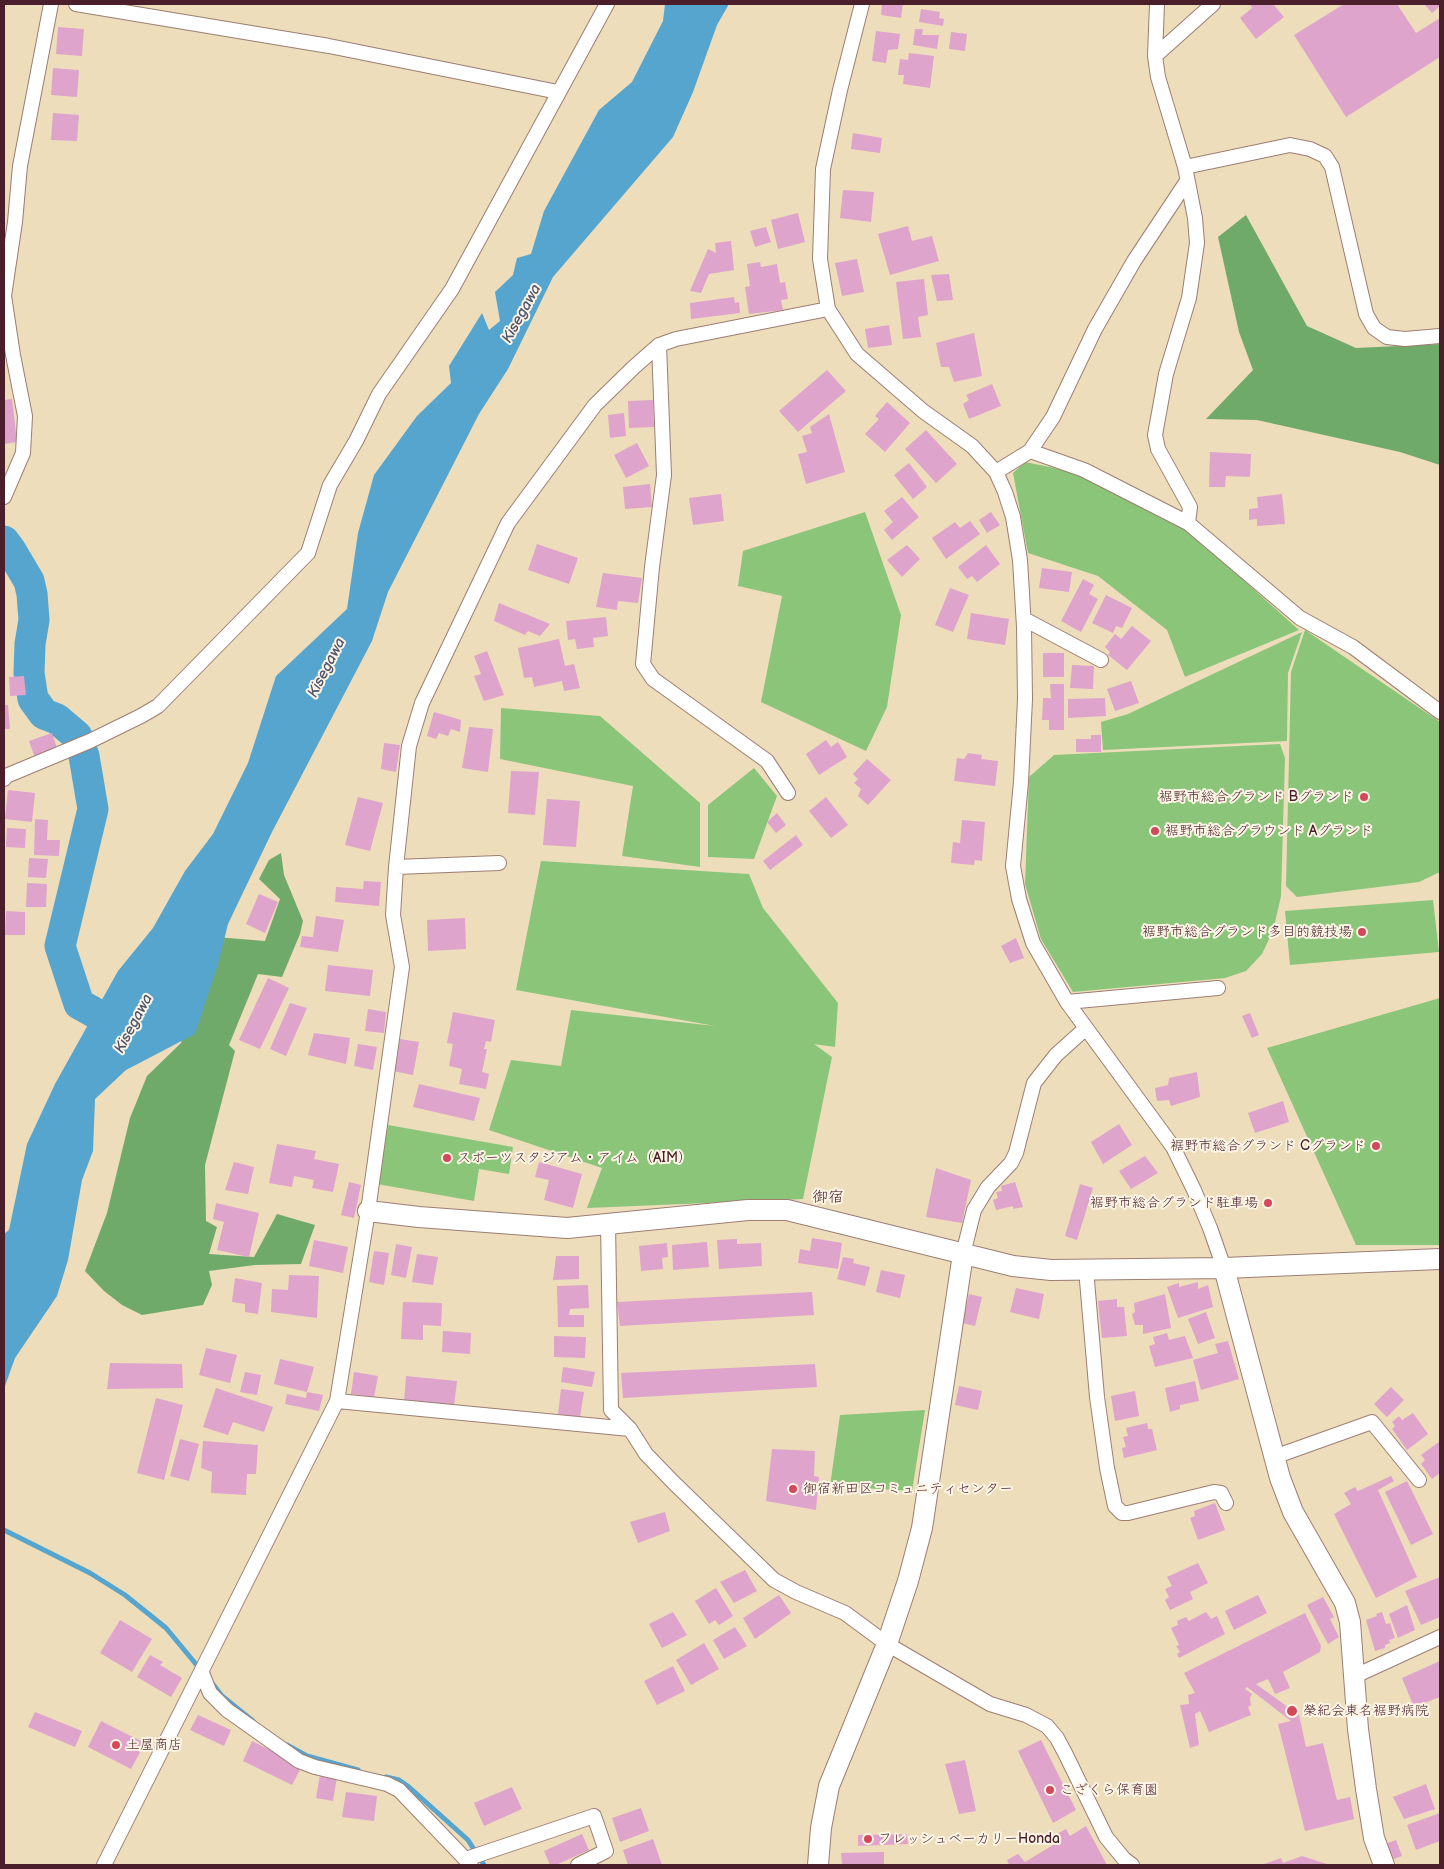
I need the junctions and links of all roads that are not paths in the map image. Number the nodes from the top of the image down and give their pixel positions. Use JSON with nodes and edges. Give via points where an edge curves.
{"nodes":[{"id":1,"x":51,"y":4,"type":"edge"},
{"id":2,"x":76,"y":4,"type":"edge"},
{"id":3,"x":607,"y":4,"type":"edge"},
{"id":4,"x":862,"y":4,"type":"edge"},
{"id":5,"x":1157,"y":4,"type":"edge"},
{"id":6,"x":1213,"y":4,"type":"edge"},
{"id":7,"x":1155,"y":56,"type":"junction"},
{"id":8,"x":558,"y":92,"type":"junction"},
{"id":9,"x":1185,"y":167,"type":"junction"},
{"id":10,"x":1187,"y":181,"type":"junction"},
{"id":11,"x":828,"y":309,"type":"junction"},
{"id":12,"x":1440,"y":336,"type":"edge"},
{"id":13,"x":659,"y":345,"type":"junction"},
{"id":14,"x":1030,"y":451,"type":"junction"},
{"id":15,"x":996,"y":472,"type":"junction"},
{"id":16,"x":4,"y":497,"type":"edge"},
{"id":17,"x":1188,"y":523,"type":"junction"},
{"id":18,"x":1024,"y":619,"type":"junction"},
{"id":19,"x":1101,"y":660,"type":"dead end"},
{"id":20,"x":1440,"y":712,"type":"edge"},
{"id":21,"x":5,"y":777,"type":"edge"},
{"id":22,"x":788,"y":793,"type":"dead end"},
{"id":23,"x":499,"y":863,"type":"dead end"},
{"id":24,"x":396,"y":867,"type":"junction"},
{"id":25,"x":1218,"y":988,"type":"dead end"},
{"id":26,"x":1067,"y":1002,"type":"junction"},
{"id":27,"x":1086,"y":1028,"type":"junction"},
{"id":28,"x":368,"y":1211,"type":"junction"},
{"id":29,"x":608,"y":1223,"type":"junction"},
{"id":30,"x":963,"y":1254,"type":"junction"},
{"id":31,"x":1440,"y":1259,"type":"edge"},
{"id":32,"x":1224,"y":1268,"type":"junction"},
{"id":33,"x":1086,"y":1269,"type":"junction"},
{"id":34,"x":337,"y":1401,"type":"junction"},
{"id":35,"x":630,"y":1429,"type":"junction"},
{"id":36,"x":1274,"y":1457,"type":"junction"},
{"id":37,"x":1419,"y":1480,"type":"dead end"},
{"id":38,"x":1226,"y":1503,"type":"dead end"},
{"id":39,"x":1440,"y":1637,"type":"edge"},
{"id":40,"x":887,"y":1644,"type":"junction"},
{"id":41,"x":201,"y":1673,"type":"junction"},
{"id":42,"x":1356,"y":1676,"type":"junction"},
{"id":43,"x":473,"y":1859,"type":"edge"},
{"id":44,"x":104,"y":1865,"type":"edge"},
{"id":45,"x":578,"y":1865,"type":"edge"},
{"id":46,"x":818,"y":1865,"type":"edge"},
{"id":47,"x":1132,"y":1865,"type":"edge"},
{"id":48,"x":1384,"y":1865,"type":"edge"}],
"edges":[{"from":1,"to":16,"type":"street","via":[[20,166],[4,296],[25,416],[23,453]]},
{"from":2,"to":8,"type":"street","via":[[329,46]]},
{"from":3,"to":8,"type":"street"},
{"from":4,"to":11,"type":"street","via":[[823,169],[820,259]]},
{"from":5,"to":7,"type":"street"},
{"from":6,"to":7,"type":"street"},
{"from":7,"to":9,"type":"street","via":[[1158,77]]},
{"from":8,"to":21,"type":"street","via":[[452,289],[379,394],[330,486],[308,553],[158,706],[79,746]]},
{"from":9,"to":10,"type":"street"},
{"from":9,"to":12,"type":"street","via":[[1290,145],[1310,148],[1325,156],[1332,167],[1366,314],[1374,328],[1387,337]]},
{"from":10,"to":14,"type":"street","via":[[1129,269],[1095,329],[1053,417]]},
{"from":10,"to":17,"type":"street","via":[[1197,243],[1194,272],[1166,374],[1155,435],[1158,449],[1190,507]]},
{"from":11,"to":13,"type":"street"},
{"from":11,"to":15,"type":"street","via":[[857,354],[923,411],[972,446]]},
{"from":13,"to":22,"type":"street","via":[[664,475],[643,664],[653,680],[767,761]]},
{"from":13,"to":24,"type":"street","via":[[594,405],[508,523],[422,703],[410,746]]},
{"from":14,"to":15,"type":"street"},
{"from":14,"to":17,"type":"street","via":[[1084,470]]},
{"from":15,"to":18,"type":"street","via":[[1013,517]]},
{"from":17,"to":20,"type":"street","via":[[1300,618],[1353,646]]},
{"from":18,"to":19,"type":"street"},
{"from":18,"to":26,"type":"street","via":[[1025,699],[1013,866],[1033,943]]},
{"from":23,"to":24,"type":"street"},
{"from":24,"to":28,"type":"street","via":[[393,914],[402,967]]},
{"from":25,"to":26,"type":"street"},
{"from":26,"to":27,"type":"street"},
{"from":27,"to":30,"type":"street","via":[[1056,1055],[1034,1083],[1016,1154],[988,1187],[974,1210]]},
{"from":27,"to":32,"type":"street","via":[[1173,1148],[1194,1190]]},
{"from":28,"to":29,"type":"street","via":[[543,1227]]},
{"from":28,"to":34,"type":"street"},
{"from":29,"to":30,"type":"street","via":[[748,1210],[787,1210]]},
{"from":29,"to":35,"type":"street","via":[[610,1410]]},
{"from":30,"to":33,"type":"street","via":[[1013,1266]]},
{"from":30,"to":40,"type":"street","via":[[922,1528]]},
{"from":31,"to":32,"type":"street"},
{"from":32,"to":33,"type":"street"},
{"from":32,"to":36,"type":"street"},
{"from":33,"to":38,"type":"street","via":[[1098,1397],[1115,1506],[1122,1513],[1128,1513],[1214,1492],[1221,1493]]},
{"from":34,"to":35,"type":"street"},
{"from":34,"to":41,"type":"street"},
{"from":35,"to":40,"type":"street","via":[[646,1454],[774,1580],[844,1612]]},
{"from":36,"to":37,"type":"street","via":[[1372,1422]]},
{"from":36,"to":42,"type":"street","via":[[1293,1512],[1346,1603]]},
{"from":39,"to":42,"type":"street"},
{"from":40,"to":46,"type":"street","via":[[829,1786]]},
{"from":40,"to":47,"type":"street","via":[[990,1704],[1026,1715],[1047,1726],[1057,1738],[1106,1837]]},
{"from":41,"to":43,"type":"street","via":[[210,1693],[227,1710],[299,1761],[399,1790]]},
{"from":41,"to":44,"type":"street"},
{"from":42,"to":48,"type":"street","via":[[1358,1729],[1366,1789],[1374,1838]]},
{"from":43,"to":45,"type":"street","via":[[594,1816],[606,1852]]}]}
